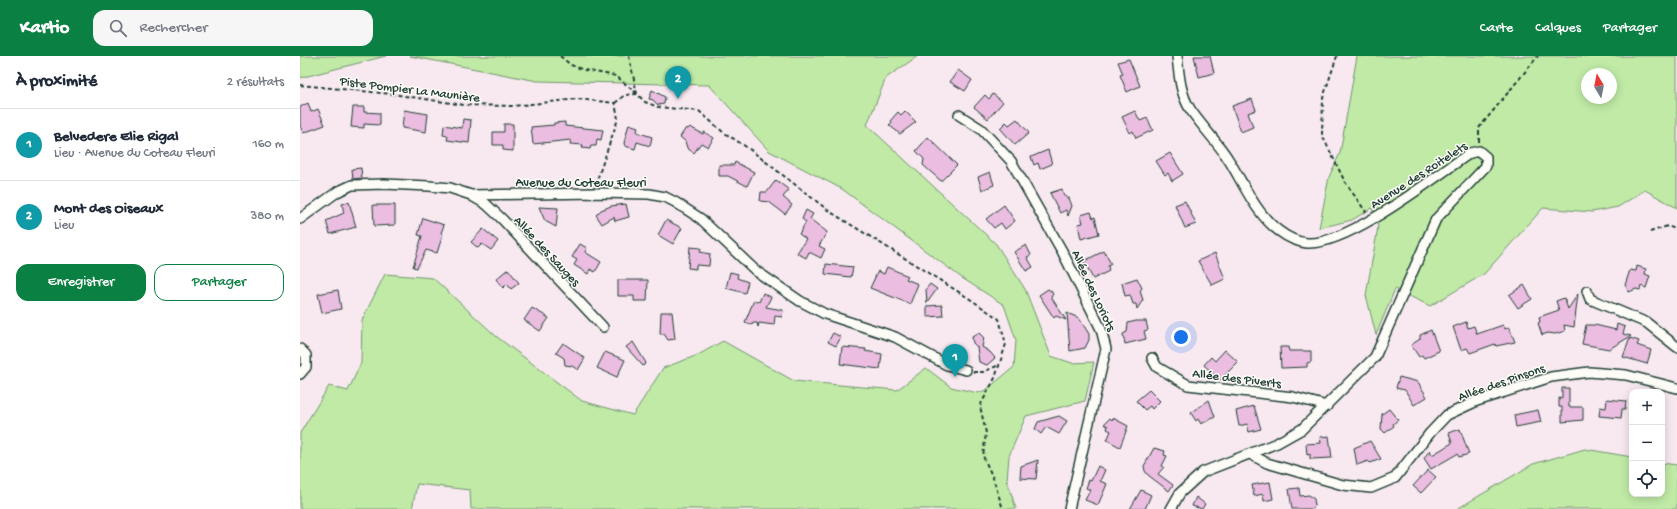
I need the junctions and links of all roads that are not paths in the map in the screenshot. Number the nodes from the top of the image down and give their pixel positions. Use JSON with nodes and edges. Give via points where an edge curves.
{"nodes":[{"id":1,"x":1177,"y":56,"type":"edge"},
{"id":2,"x":959,"y":115,"type":"dead end"},
{"id":3,"x":471,"y":195,"type":"junction"},
{"id":4,"x":300,"y":219,"type":"edge"},
{"id":5,"x":1587,"y":291,"type":"dead end"},
{"id":6,"x":603,"y":327,"type":"dead end"},
{"id":7,"x":1677,"y":347,"type":"edge"},
{"id":8,"x":300,"y":349,"type":"edge"},
{"id":9,"x":1152,"y":358,"type":"dead end"},
{"id":10,"x":966,"y":370,"type":"road end"},
{"id":11,"x":300,"y":374,"type":"edge"},
{"id":12,"x":1677,"y":388,"type":"edge"},
{"id":13,"x":1327,"y":406,"type":"junction"},
{"id":14,"x":1250,"y":454,"type":"junction"},
{"id":15,"x":1069,"y":509,"type":"edge"},
{"id":16,"x":1171,"y":509,"type":"edge"}],
"edges":[{"from":1,"to":13,"type":"street","name":"Avenue des Roitelets","via":[[1180,84],[1189,108],[1228,158],[1263,216],[1278,231],[1293,240],[1307,243],[1322,241],[1363,225],[1470,153],[1479,151],[1486,157],[1486,166],[1436,219],[1375,357]]},
{"from":2,"to":15,"type":"street","name":"Allée des Loriots","via":[[981,128],[1011,161],[1062,251],[1101,329],[1106,349]]},
{"from":3,"to":4,"type":"street","name":"Avenue du Coteau Fleuri","via":[[450,188],[429,186],[352,185],[337,192]]},
{"from":3,"to":6,"type":"street","name":"Allée des Sauges","via":[[486,204]]},
{"from":3,"to":10,"type":"street","name":"Avenue du Coteau Fleuri","via":[[649,194],[675,202],[701,220],[756,271],[800,301],[825,314],[895,338],[947,365]]},
{"from":5,"to":7,"type":"street","via":[[1590,299],[1646,323]]},
{"from":8,"to":11,"type":"street","via":[[306,355],[306,367]]},
{"from":9,"to":13,"type":"street","name":"Allée des Piverts","via":[[1157,367],[1188,385],[1293,397]]},
{"from":12,"to":14,"type":"street","name":"Allée des Pinsons","via":[[1626,374],[1589,372],[1551,377],[1477,401],[1447,415],[1396,478],[1371,488],[1343,486],[1267,463]]},
{"from":13,"to":14,"type":"street","name":"Avenue des Roitelets","via":[[1302,429]]},
{"from":14,"to":16,"type":"street","name":"Avenue des Roitelets","via":[[1203,472],[1180,493]]}]}
